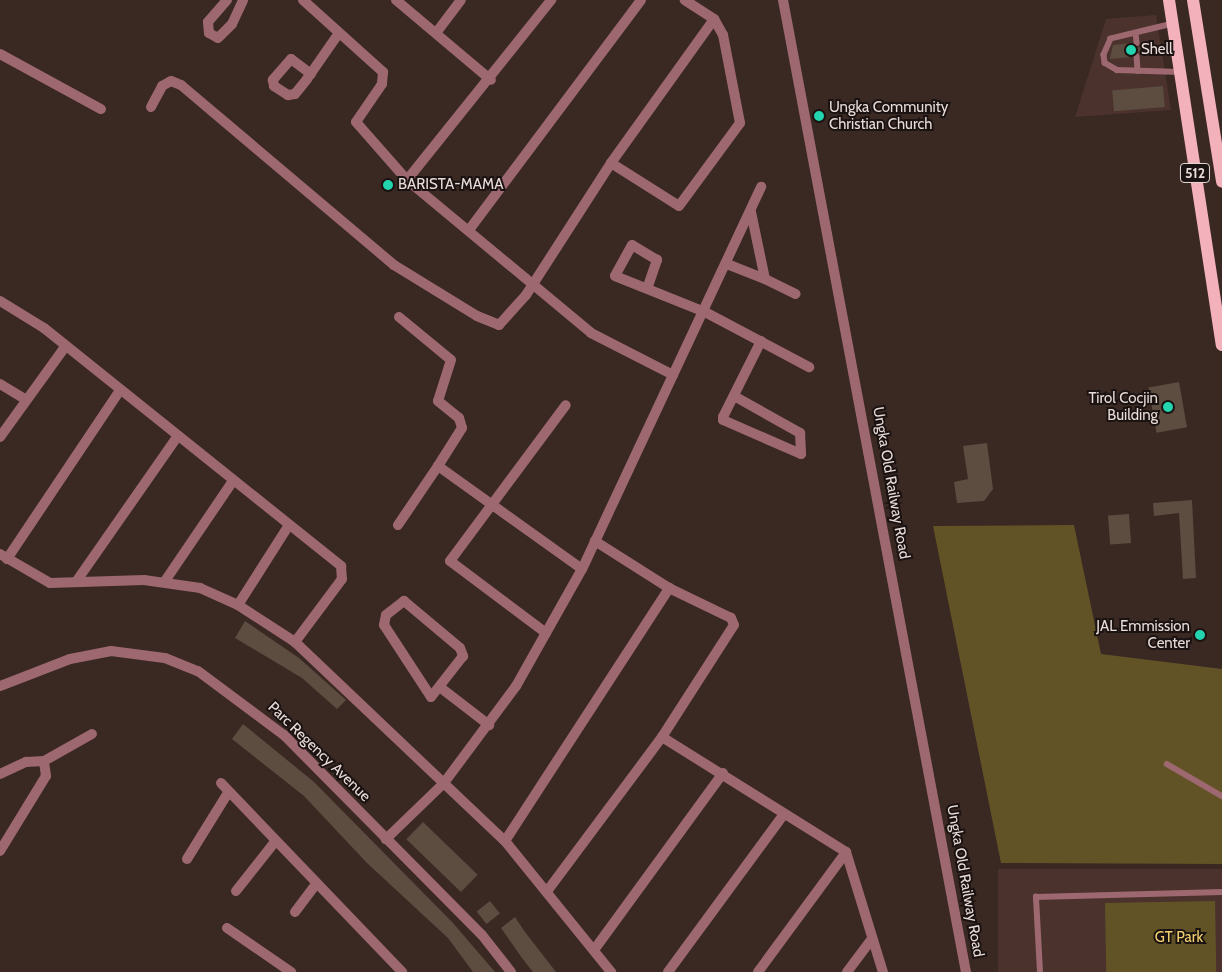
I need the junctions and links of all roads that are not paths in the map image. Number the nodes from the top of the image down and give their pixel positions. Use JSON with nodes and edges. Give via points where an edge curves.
{"nodes":[{"id":1,"x":227,"y":0,"type":"edge"},
{"id":2,"x":243,"y":0,"type":"edge"},
{"id":3,"x":303,"y":0,"type":"edge"},
{"id":4,"x":396,"y":0,"type":"edge"},
{"id":5,"x":461,"y":0,"type":"edge"},
{"id":6,"x":551,"y":0,"type":"edge"},
{"id":7,"x":642,"y":0,"type":"edge"},
{"id":8,"x":684,"y":0,"type":"edge"},
{"id":9,"x":783,"y":0,"type":"edge"},
{"id":10,"x":1169,"y":0,"type":"edge"},
{"id":11,"x":1193,"y":0,"type":"edge"},
{"id":12,"x":714,"y":19,"type":"junction"},
{"id":13,"x":1172,"y":24,"type":"junction"},
{"id":14,"x":1136,"y":32,"type":"junction"},
{"id":15,"x":339,"y":33,"type":"junction"},
{"id":16,"x":436,"y":33,"type":"junction"},
{"id":17,"x":1137,"y":43,"type":"dead end"},
{"id":18,"x":0,"y":54,"type":"edge"},
{"id":19,"x":1137,"y":56,"type":"dead end"},
{"id":20,"x":1138,"y":71,"type":"junction"},
{"id":21,"x":1180,"y":72,"type":"junction"},
{"id":22,"x":311,"y":74,"type":"dead end"},
{"id":23,"x":491,"y":80,"type":"junction"},
{"id":24,"x":151,"y":107,"type":"dead end"},
{"id":25,"x":100,"y":109,"type":"dead end"},
{"id":26,"x":1219,"y":147,"type":"edge"},
{"id":27,"x":611,"y":162,"type":"junction"},
{"id":28,"x":1221,"y":174,"type":"edge"},
{"id":29,"x":407,"y":180,"type":"junction"},
{"id":30,"x":761,"y":187,"type":"dead end"},
{"id":31,"x":752,"y":212,"type":"junction"},
{"id":32,"x":469,"y":230,"type":"junction"},
{"id":33,"x":728,"y":264,"type":"junction"},
{"id":34,"x":765,"y":279,"type":"junction"},
{"id":35,"x":531,"y":283,"type":"junction"},
{"id":36,"x":648,"y":286,"type":"junction"},
{"id":37,"x":796,"y":294,"type":"dead end"},
{"id":38,"x":0,"y":301,"type":"edge"},
{"id":39,"x":705,"y":312,"type":"junction"},
{"id":40,"x":399,"y":317,"type":"dead end"},
{"id":41,"x":1221,"y":327,"type":"edge"},
{"id":42,"x":761,"y":341,"type":"junction"},
{"id":43,"x":1222,"y":345,"type":"edge"},
{"id":44,"x":65,"y":347,"type":"junction"},
{"id":45,"x":809,"y":367,"type":"dead end"},
{"id":46,"x":673,"y":374,"type":"junction"},
{"id":47,"x":0,"y":384,"type":"edge"},
{"id":48,"x":120,"y":392,"type":"junction"},
{"id":49,"x":734,"y":396,"type":"junction"},
{"id":50,"x":25,"y":399,"type":"junction"},
{"id":51,"x":566,"y":405,"type":"dead end"},
{"id":52,"x":0,"y":437,"type":"edge"},
{"id":53,"x":177,"y":437,"type":"junction"},
{"id":54,"x":438,"y":466,"type":"junction"},
{"id":55,"x":233,"y":481,"type":"junction"},
{"id":56,"x":491,"y":505,"type":"junction"},
{"id":57,"x":398,"y":524,"type":"dead end"},
{"id":58,"x":289,"y":525,"type":"junction"},
{"id":59,"x":595,"y":541,"type":"junction"},
{"id":60,"x":4,"y":556,"type":"edge"},
{"id":61,"x":582,"y":569,"type":"junction"},
{"id":62,"x":78,"y":579,"type":"junction"},
{"id":63,"x":165,"y":581,"type":"junction"},
{"id":64,"x":669,"y":588,"type":"junction"},
{"id":65,"x":238,"y":605,"type":"junction"},
{"id":66,"x":546,"y":633,"type":"junction"},
{"id":67,"x":295,"y":642,"type":"junction"},
{"id":68,"x":0,"y":686,"type":"edge"},
{"id":69,"x":440,"y":688,"type":"junction"},
{"id":70,"x":488,"y":725,"type":"junction"},
{"id":71,"x":92,"y":734,"type":"dead end"},
{"id":72,"x":662,"y":737,"type":"junction"},
{"id":73,"x":44,"y":761,"type":"junction"},
{"id":74,"x":1167,"y":764,"type":"dead end"},
{"id":75,"x":0,"y":774,"type":"edge"},
{"id":76,"x":723,"y":774,"type":"junction"},
{"id":77,"x":221,"y":784,"type":"dead end"},
{"id":78,"x":444,"y":784,"type":"junction"},
{"id":79,"x":228,"y":793,"type":"junction"},
{"id":80,"x":1222,"y":796,"type":"edge"},
{"id":81,"x":784,"y":814,"type":"junction"},
{"id":82,"x":386,"y":839,"type":"junction"},
{"id":83,"x":505,"y":841,"type":"junction"},
{"id":84,"x":274,"y":843,"type":"junction"},
{"id":85,"x":0,"y":850,"type":"edge"},
{"id":86,"x":846,"y":852,"type":"junction"},
{"id":87,"x":187,"y":859,"type":"dead end"},
{"id":88,"x":316,"y":884,"type":"junction"},
{"id":89,"x":548,"y":890,"type":"junction"},
{"id":90,"x":236,"y":891,"type":"dead end"},
{"id":91,"x":1222,"y":892,"type":"edge"},
{"id":92,"x":295,"y":912,"type":"dead end"},
{"id":93,"x":227,"y":928,"type":"dead end"},
{"id":94,"x":870,"y":941,"type":"junction"},
{"id":95,"x":594,"y":950,"type":"junction"},
{"id":96,"x":291,"y":972,"type":"edge"},
{"id":97,"x":402,"y":972,"type":"edge"},
{"id":98,"x":511,"y":972,"type":"edge"},
{"id":99,"x":610,"y":972,"type":"edge"},
{"id":100,"x":668,"y":972,"type":"edge"},
{"id":101,"x":758,"y":972,"type":"edge"},
{"id":102,"x":848,"y":972,"type":"edge"},
{"id":103,"x":883,"y":972,"type":"edge"},
{"id":104,"x":966,"y":972,"type":"edge"},
{"id":105,"x":1040,"y":972,"type":"edge"}],
"edges":[{"from":1,"to":2,"type":"street","via":[[208,22],[210,33],[218,38],[232,24]]},
{"from":3,"to":15,"type":"street"},
{"from":4,"to":16,"type":"street"},
{"from":5,"to":16,"type":"street"},
{"from":6,"to":23,"type":"street"},
{"from":7,"to":32,"type":"street"},
{"from":8,"to":12,"type":"street"},
{"from":9,"to":104,"type":"street","name":"Ungka Old Railway Road"},
{"from":10,"to":13,"type":"main road","number":"512"},
{"from":11,"to":26,"type":"main road","number":"512"},
{"from":12,"to":27,"type":"street"},
{"from":12,"to":27,"type":"street","via":[[723,35],[740,123],[679,206]]},
{"from":13,"to":14,"type":"lane"},
{"from":13,"to":21,"type":"main road","number":"512"},
{"from":14,"to":17,"type":"lane"},
{"from":14,"to":20,"type":"lane","via":[[1109,40],[1104,55],[1109,68]]},
{"from":15,"to":22,"type":"street"},
{"from":15,"to":29,"type":"street","via":[[383,72],[382,84],[356,122]]},
{"from":16,"to":23,"type":"street"},
{"from":18,"to":25,"type":"street"},
{"from":19,"to":20,"type":"lane"},
{"from":20,"to":21,"type":"lane"},
{"from":21,"to":41,"type":"main road","number":"512"},
{"from":23,"to":29,"type":"street"},
{"from":24,"to":35,"type":"street","via":[[162,86],[170,82],[181,85],[394,265],[489,322],[503,324]]},
{"from":26,"to":28,"type":"main road","number":"512"},
{"from":27,"to":35,"type":"street"},
{"from":29,"to":32,"type":"street"},
{"from":30,"to":31,"type":"street"},
{"from":31,"to":33,"type":"street"},
{"from":31,"to":34,"type":"street"},
{"from":32,"to":35,"type":"street"},
{"from":33,"to":34,"type":"street"},
{"from":33,"to":39,"type":"street"},
{"from":34,"to":37,"type":"street"},
{"from":35,"to":46,"type":"street","via":[[591,333]]},
{"from":36,"to":36,"type":"street","via":[[615,275],[632,245],[657,260]]},
{"from":36,"to":39,"type":"street"},
{"from":38,"to":44,"type":"street"},
{"from":39,"to":42,"type":"street"},
{"from":39,"to":46,"type":"street"},
{"from":40,"to":54,"type":"street","via":[[451,360],[438,402],[459,418],[462,428]]},
{"from":41,"to":43,"type":"main road","number":"512"},
{"from":42,"to":45,"type":"street"},
{"from":42,"to":49,"type":"street"},
{"from":44,"to":48,"type":"street"},
{"from":44,"to":50,"type":"street"},
{"from":46,"to":59,"type":"street"},
{"from":47,"to":50,"type":"street"},
{"from":48,"to":53,"type":"street"},
{"from":48,"to":60,"type":"street"},
{"from":49,"to":49,"type":"street","via":[[724,422],[801,454],[800,433]]},
{"from":50,"to":52,"type":"street"},
{"from":51,"to":56,"type":"street"},
{"from":53,"to":55,"type":"street"},
{"from":53,"to":62,"type":"street"},
{"from":54,"to":56,"type":"street"},
{"from":54,"to":57,"type":"street"},
{"from":55,"to":58,"type":"street"},
{"from":55,"to":63,"type":"street"},
{"from":56,"to":61,"type":"street"},
{"from":56,"to":66,"type":"street","via":[[450,561]]},
{"from":58,"to":65,"type":"street"},
{"from":58,"to":67,"type":"street","via":[[344,573]]},
{"from":59,"to":61,"type":"street"},
{"from":59,"to":64,"type":"street"},
{"from":60,"to":62,"type":"street","via":[[50,583]]},
{"from":61,"to":66,"type":"street"},
{"from":62,"to":63,"type":"street"},
{"from":63,"to":65,"type":"street","via":[[200,588]]},
{"from":64,"to":72,"type":"street","via":[[732,618],[734,625]]},
{"from":64,"to":83,"type":"street"},
{"from":65,"to":67,"type":"street"},
{"from":66,"to":70,"type":"street"},
{"from":67,"to":78,"type":"street"},
{"from":68,"to":82,"type":"street","name":"Parc Regency Avenue","via":[[92,653],[129,652],[179,663],[256,710]]},
{"from":69,"to":69,"type":"street","via":[[460,664],[460,648],[411,604],[397,603],[386,615],[388,634],[427,695],[436,695]]},
{"from":69,"to":70,"type":"street"},
{"from":70,"to":78,"type":"street"},
{"from":71,"to":73,"type":"street"},
{"from":72,"to":76,"type":"street"},
{"from":72,"to":89,"type":"street"},
{"from":73,"to":75,"type":"street","via":[[26,762]]},
{"from":73,"to":85,"type":"street","via":[[46,776]]},
{"from":74,"to":80,"type":"lane"},
{"from":76,"to":81,"type":"street"},
{"from":76,"to":95,"type":"street"},
{"from":77,"to":79,"type":"street"},
{"from":78,"to":82,"type":"street"},
{"from":78,"to":83,"type":"street"},
{"from":79,"to":84,"type":"street"},
{"from":79,"to":87,"type":"street"},
{"from":81,"to":86,"type":"street"},
{"from":81,"to":100,"type":"street"},
{"from":82,"to":98,"type":"street","name":"Parc Regency Avenue","via":[[482,935]]},
{"from":83,"to":89,"type":"street"},
{"from":84,"to":88,"type":"street"},
{"from":84,"to":90,"type":"street"},
{"from":86,"to":94,"type":"street"},
{"from":86,"to":101,"type":"street"},
{"from":88,"to":92,"type":"street"},
{"from":88,"to":97,"type":"street"},
{"from":89,"to":95,"type":"street"},
{"from":91,"to":105,"type":"lane","via":[[1036,897]]},
{"from":93,"to":96,"type":"street"},
{"from":94,"to":102,"type":"street"},
{"from":94,"to":103,"type":"street"},
{"from":95,"to":99,"type":"street"}]}
